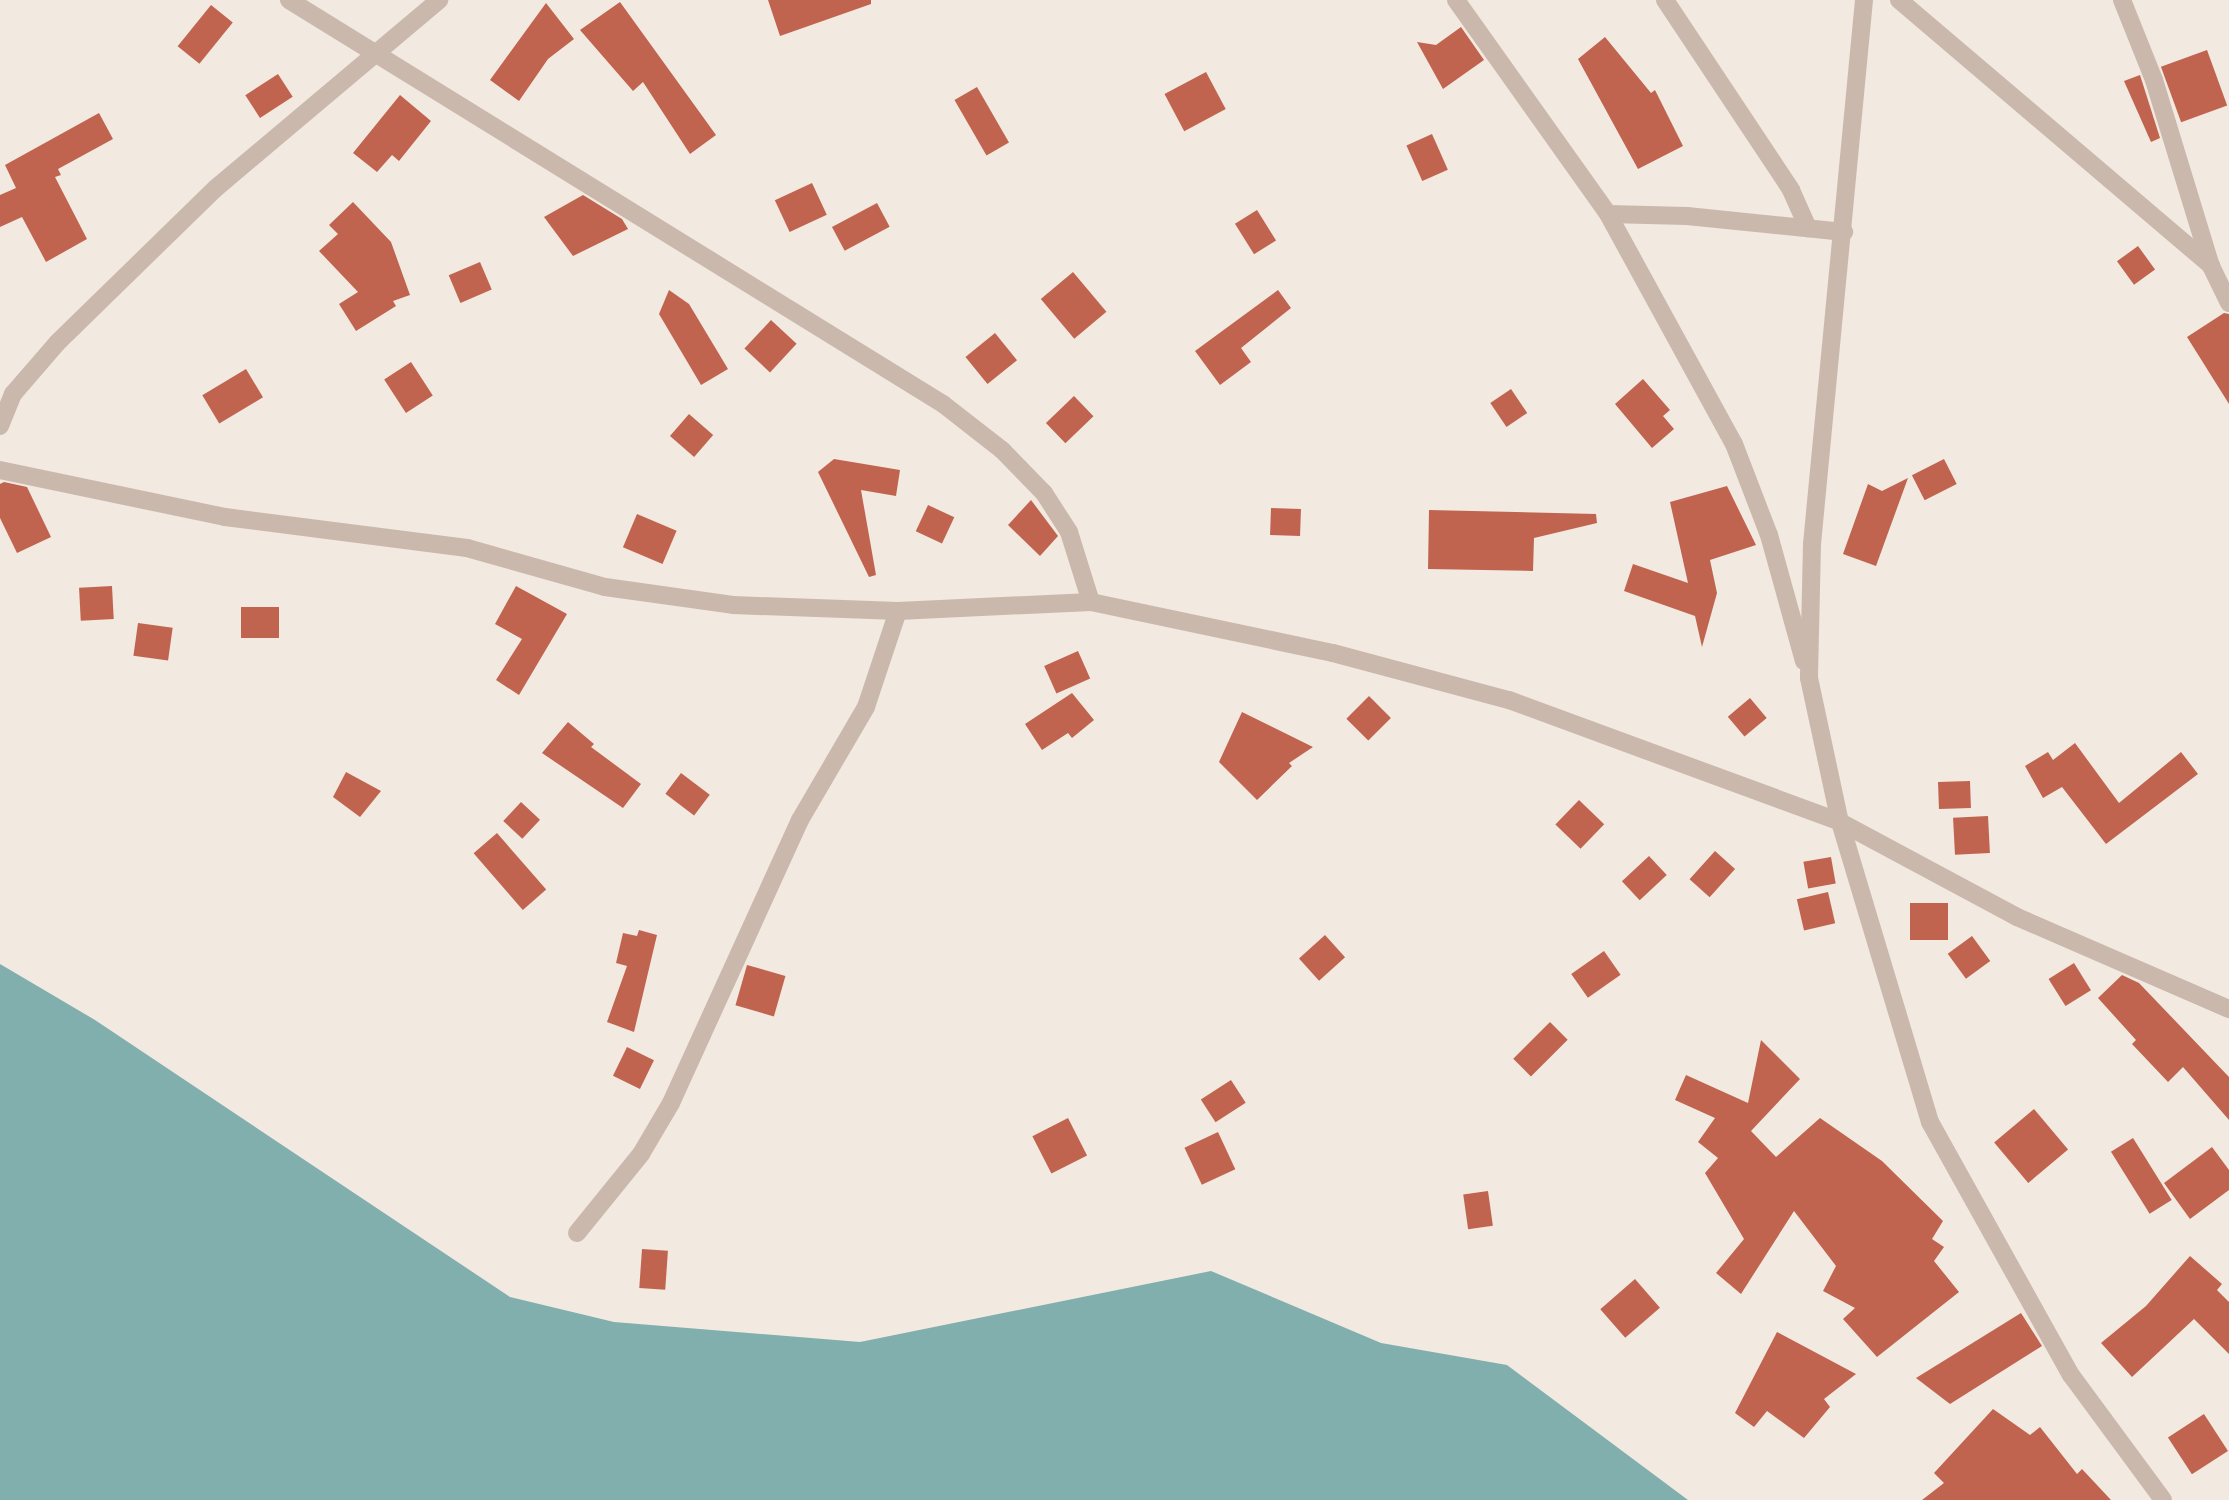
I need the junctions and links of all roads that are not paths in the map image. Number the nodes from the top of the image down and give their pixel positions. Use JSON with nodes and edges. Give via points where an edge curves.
{"nodes":[{"id":1,"x":289,"y":0,"type":"edge"},
{"id":2,"x":439,"y":0,"type":"edge"},
{"id":3,"x":1456,"y":0,"type":"edge"},
{"id":4,"x":1665,"y":0,"type":"edge"},
{"id":5,"x":1864,"y":0,"type":"edge"},
{"id":6,"x":1899,"y":0,"type":"edge"},
{"id":7,"x":2122,"y":0,"type":"edge"},
{"id":8,"x":376,"y":52,"type":"junction"},
{"id":9,"x":1608,"y":214,"type":"junction"},
{"id":10,"x":1808,"y":228,"type":"junction"},
{"id":11,"x":1844,"y":232,"type":"junction"},
{"id":12,"x":2211,"y":266,"type":"junction"},
{"id":13,"x":2229,"y":303,"type":"edge"},
{"id":14,"x":0,"y":426,"type":"edge"},
{"id":15,"x":0,"y":470,"type":"edge"},
{"id":16,"x":1091,"y":602,"type":"junction"},
{"id":17,"x":898,"y":611,"type":"junction"},
{"id":18,"x":1808,"y":678,"type":"junction"},
{"id":19,"x":1840,"y":822,"type":"junction"},
{"id":20,"x":2229,"y":1009,"type":"edge"},
{"id":21,"x":577,"y":1233,"type":"dead end"},
{"id":22,"x":2163,"y":1500,"type":"edge"}],
"edges":[{"from":1,"to":8,"type":"street"},
{"from":2,"to":8,"type":"street"},
{"from":3,"to":9,"type":"street"},
{"from":4,"to":10,"type":"street","via":[[1791,190]]},
{"from":5,"to":11,"type":"street"},
{"from":6,"to":12,"type":"street"},
{"from":7,"to":12,"type":"street","via":[[2154,80]]},
{"from":8,"to":14,"type":"street","via":[[216,188],[57,343],[13,394]]},
{"from":8,"to":16,"type":"street","via":[[943,404],[1002,450],[1044,493],[1069,532]]},
{"from":9,"to":10,"type":"street"},
{"from":9,"to":18,"type":"street","via":[[1734,444],[1769,535]]},
{"from":10,"to":11,"type":"street"},
{"from":11,"to":18,"type":"street","via":[[1812,544]]},
{"from":12,"to":13,"type":"street"},
{"from":15,"to":17,"type":"street","via":[[225,517],[467,548],[605,587],[733,605]]},
{"from":16,"to":17,"type":"street"},
{"from":16,"to":19,"type":"street","via":[[1333,653],[1509,700]]},
{"from":17,"to":21,"type":"street","via":[[866,707],[800,820],[671,1103],[641,1154]]},
{"from":18,"to":19,"type":"street"},
{"from":19,"to":20,"type":"street","via":[[2017,917]]},
{"from":19,"to":22,"type":"street","via":[[1930,1122],[2071,1375]]}]}
